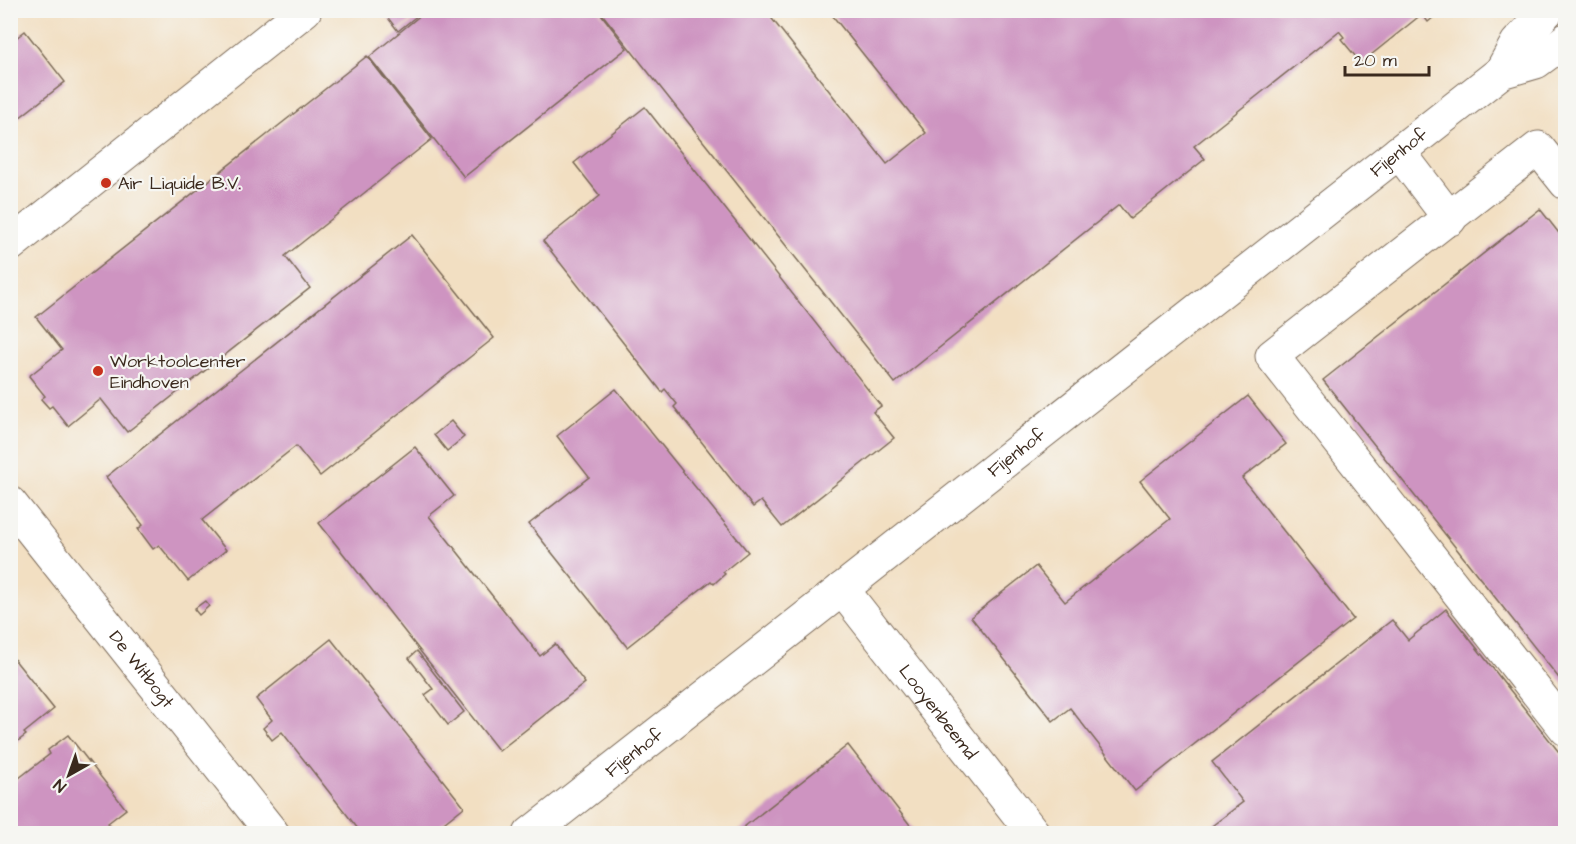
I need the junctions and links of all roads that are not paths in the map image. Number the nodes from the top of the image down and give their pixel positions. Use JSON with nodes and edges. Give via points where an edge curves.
{"nodes":[{"id":1,"x":305,"y":10,"type":"edge"},
{"id":2,"x":1548,"y":10,"type":"edge"},
{"id":3,"x":1566,"y":40,"type":"edge"},
{"id":4,"x":1501,"y":72,"type":"junction"},
{"id":5,"x":1399,"y":152,"type":"junction"},
{"id":6,"x":1566,"y":183,"type":"edge"},
{"id":7,"x":1450,"y":219,"type":"junction"},
{"id":8,"x":10,"y":245,"type":"edge"},
{"id":9,"x":10,"y":503,"type":"edge"},
{"id":10,"x":842,"y":589,"type":"junction"},
{"id":11,"x":1566,"y":729,"type":"edge"},
{"id":12,"x":273,"y":834,"type":"edge"},
{"id":13,"x":530,"y":834,"type":"edge"},
{"id":14,"x":1034,"y":834,"type":"edge"}],
"edges":[{"from":1,"to":8,"type":"street"},
{"from":2,"to":4,"type":"street","name":"Fijenhof","via":[[1517,43]]},
{"from":3,"to":4,"type":"street","name":"Fijenhof","via":[[1536,63]]},
{"from":4,"to":5,"type":"street","name":"Fijenhof"},
{"from":5,"to":7,"type":"street"},
{"from":5,"to":10,"type":"street","name":"Fijenhof"},
{"from":6,"to":7,"type":"street","via":[[1538,148]]},
{"from":7,"to":11,"type":"street","via":[[1272,356]]},
{"from":9,"to":12,"type":"street","name":"De Witbogt"},
{"from":10,"to":13,"type":"street","name":"Fijenhof"},
{"from":10,"to":14,"type":"street","name":"Looyenbeemd"}]}
